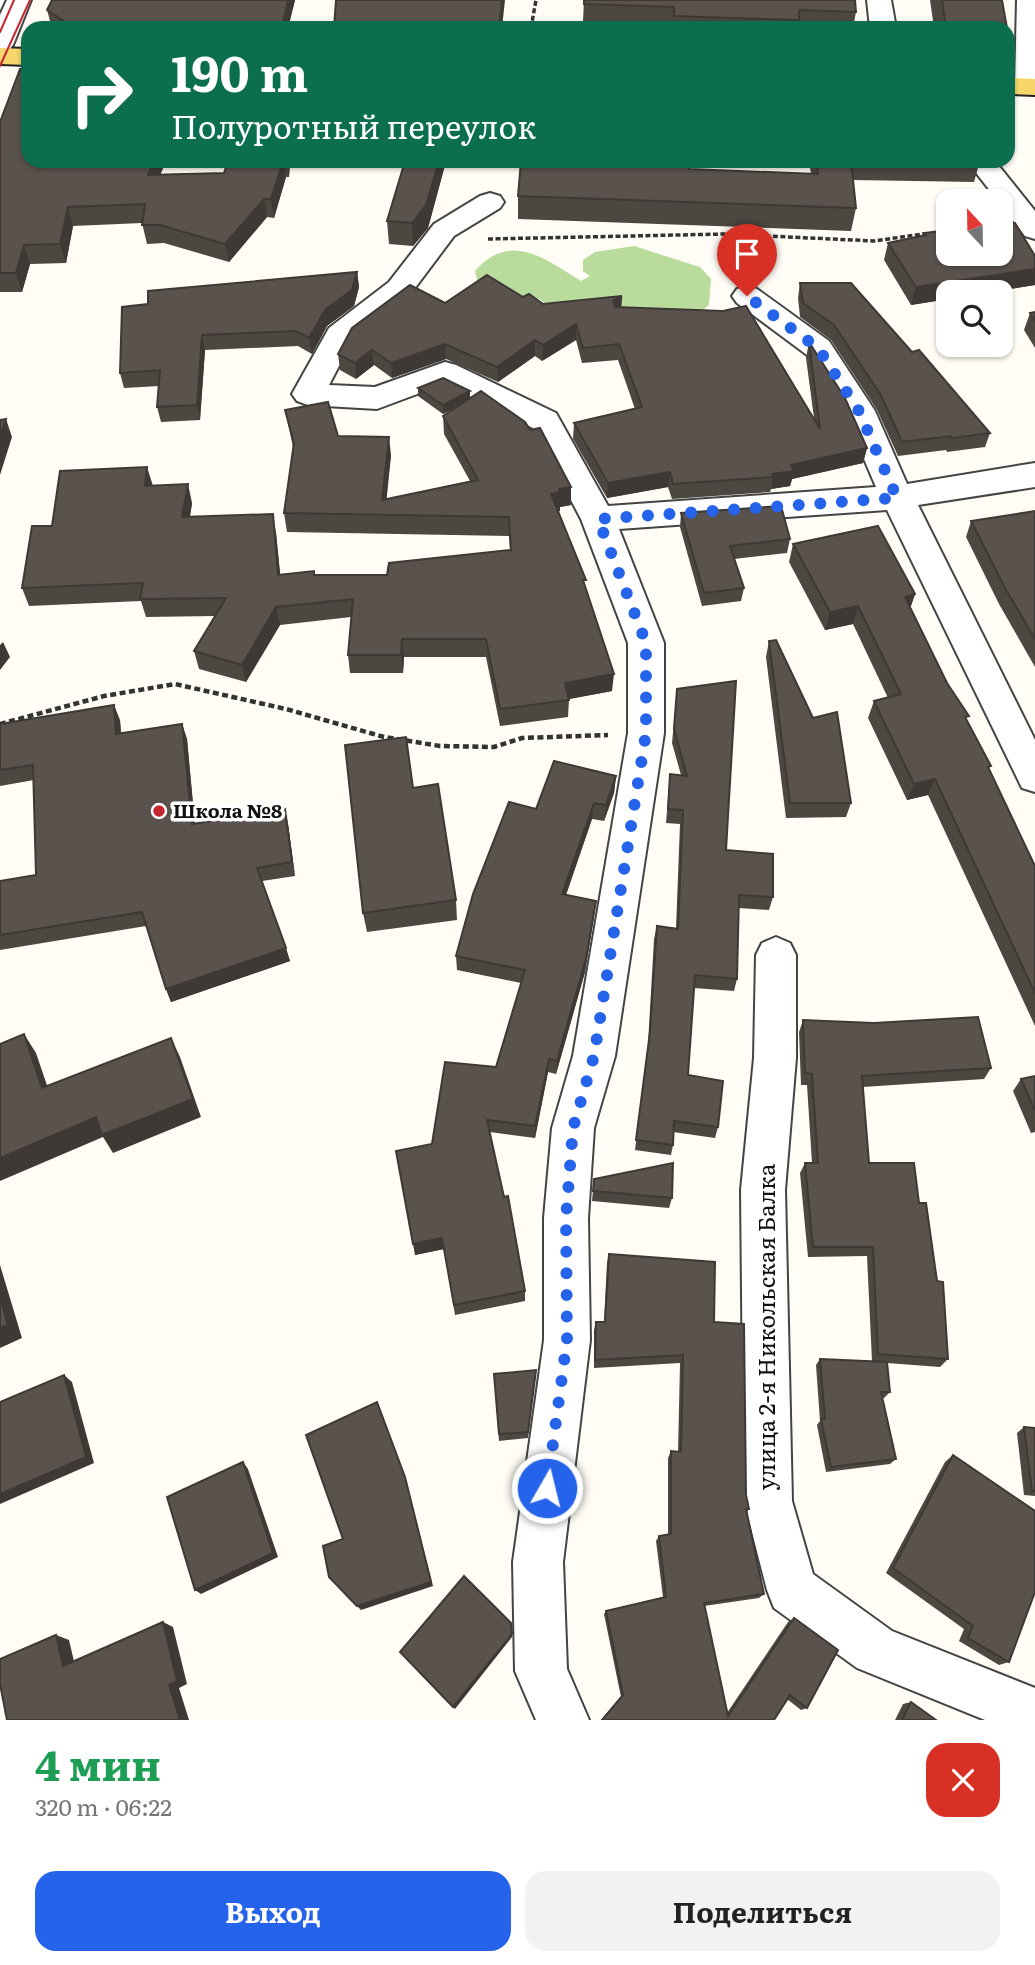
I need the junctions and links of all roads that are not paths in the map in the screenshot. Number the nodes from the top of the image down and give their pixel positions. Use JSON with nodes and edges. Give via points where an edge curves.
{"nodes":[{"id":1,"x":19,"y":0,"type":"edge"},
{"id":2,"x":879,"y":0,"type":"edge"},
{"id":3,"x":1029,"y":0,"type":"edge"},
{"id":4,"x":882,"y":21,"type":"edge"},
{"id":5,"x":0,"y":45,"type":"edge"},
{"id":6,"x":0,"y":56,"type":"edge"},
{"id":7,"x":21,"y":57,"type":"edge"},
{"id":8,"x":1024,"y":87,"type":"edge"},
{"id":9,"x":986,"y":168,"type":"edge"},
{"id":10,"x":490,"y":202,"type":"dead end"},
{"id":11,"x":1035,"y":230,"type":"edge"},
{"id":12,"x":747,"y":296,"type":"road end"},
{"id":13,"x":1035,"y":475,"type":"edge"},
{"id":14,"x":897,"y":498,"type":"junction"},
{"id":15,"x":598,"y":519,"type":"junction"},
{"id":16,"x":1035,"y":777,"type":"edge"},
{"id":17,"x":776,"y":955,"type":"dead end"},
{"id":18,"x":1035,"y":1714,"type":"edge"},
{"id":19,"x":563,"y":1720,"type":"edge"}],
"edges":[{"from":1,"to":5,"type":"street"},
{"from":2,"to":4,"type":"street"},
{"from":3,"to":8,"type":"street"},
{"from":6,"to":7,"type":"main road"},
{"from":9,"to":11,"type":"street"},
{"from":10,"to":15,"type":"street","via":[[444,230],[399,289],[340,335],[308,394],[377,398],[445,372],[545,421]]},
{"from":12,"to":14,"type":"street","via":[[818,348],[859,411]]},
{"from":13,"to":14,"type":"street"},
{"from":14,"to":15,"type":"street"},
{"from":14,"to":16,"type":"street"},
{"from":15,"to":19,"type":"street","via":[[646,643],[646,733],[594,1056],[573,1128],[566,1218],[567,1340],[538,1562],[541,1671]]},
{"from":17,"to":18,"type":"street","name":"улица 2-я Никольская Балка","via":[[775,1058],[763,1190],[768,1501],[792,1590],[874,1650]]}]}
